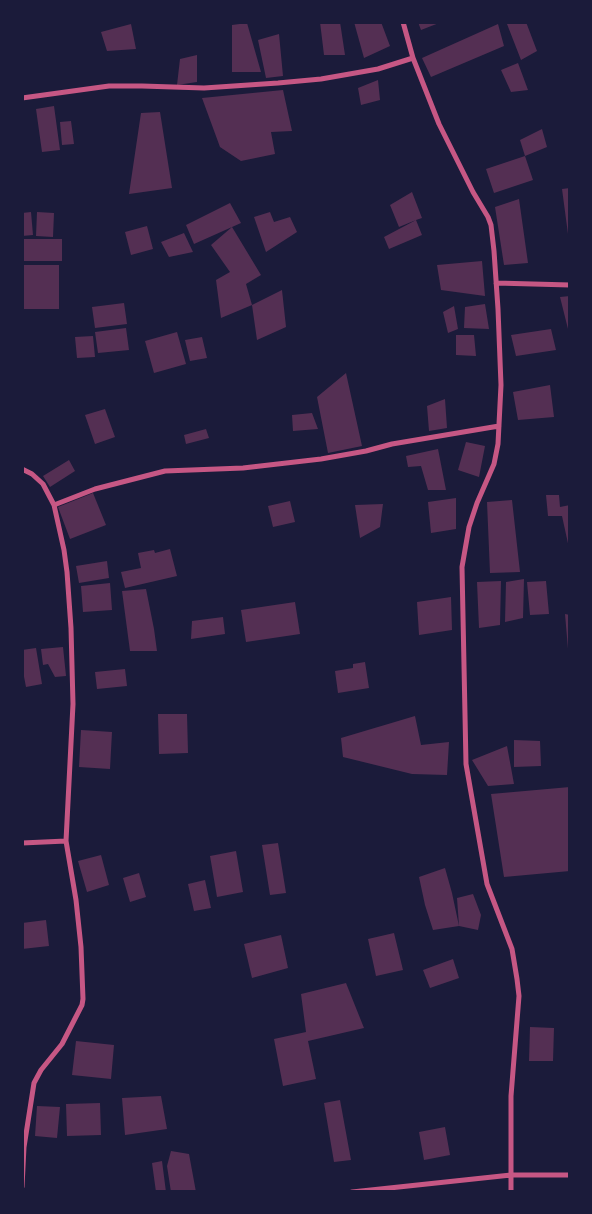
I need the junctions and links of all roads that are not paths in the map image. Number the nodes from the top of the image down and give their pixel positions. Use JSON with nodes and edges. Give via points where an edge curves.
{"nodes":[{"id":1,"x":403,"y":22,"type":"edge"},
{"id":2,"x":413,"y":58,"type":"junction"},
{"id":3,"x":22,"y":98,"type":"edge"},
{"id":4,"x":496,"y":283,"type":"junction"},
{"id":5,"x":570,"y":285,"type":"edge"},
{"id":6,"x":499,"y":426,"type":"junction"},
{"id":7,"x":22,"y":469,"type":"edge"},
{"id":8,"x":54,"y":505,"type":"junction"},
{"id":9,"x":66,"y":841,"type":"junction"},
{"id":10,"x":22,"y":843,"type":"edge"},
{"id":11,"x":570,"y":1175,"type":"edge"},
{"id":12,"x":511,"y":1176,"type":"junction"},
{"id":13,"x":22,"y":1187,"type":"edge"},
{"id":14,"x":352,"y":1192,"type":"edge"},
{"id":15,"x":511,"y":1192,"type":"edge"}],
"edges":[{"from":1,"to":2,"type":"street"},
{"from":2,"to":3,"type":"street","via":[[378,69],[321,79],[204,88],[109,86]]},
{"from":2,"to":4,"type":"street","via":[[439,124],[488,217]]},
{"from":4,"to":5,"type":"street"},
{"from":4,"to":6,"type":"street","via":[[501,385]]},
{"from":6,"to":8,"type":"street","via":[[321,459],[243,468],[165,471],[95,489]]},
{"from":6,"to":12,"type":"street","via":[[494,464],[469,526],[462,567],[466,764],[487,884],[512,949],[518,979],[519,1015],[510,1096]]},
{"from":7,"to":8,"type":"street","via":[[43,484]]},
{"from":8,"to":9,"type":"street","via":[[64,550],[71,628],[73,704]]},
{"from":9,"to":10,"type":"street"},
{"from":9,"to":13,"type":"street","via":[[76,900],[83,999],[62,1044],[34,1083],[24,1147]]},
{"from":11,"to":12,"type":"street"},
{"from":12,"to":14,"type":"street"},
{"from":12,"to":15,"type":"street"}]}
